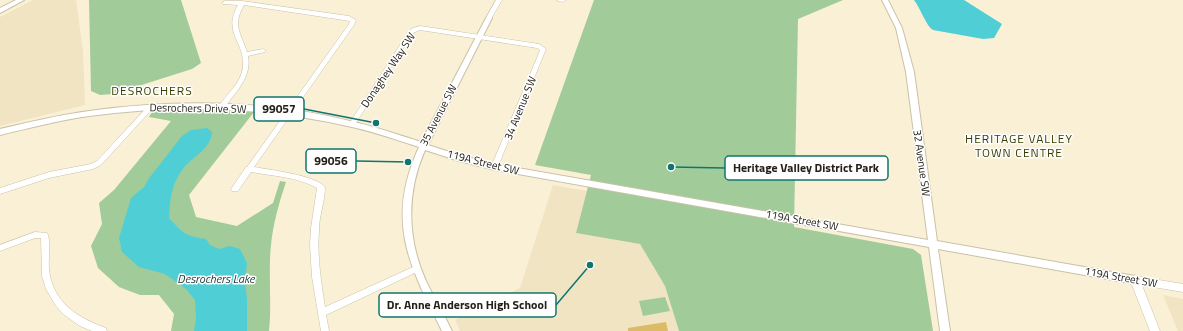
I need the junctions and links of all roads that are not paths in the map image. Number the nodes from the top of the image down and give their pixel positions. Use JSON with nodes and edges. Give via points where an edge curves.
{"nodes":[{"id":1,"x":21,"y":0,"type":"edge"},
{"id":2,"x":499,"y":0,"type":"edge"},
{"id":3,"x":885,"y":0,"type":"edge"},
{"id":4,"x":225,"y":3,"type":"dead end"},
{"id":5,"x":242,"y":3,"type":"junction"},
{"id":6,"x":0,"y":11,"type":"edge"},
{"id":7,"x":489,"y":18,"type":"joint"},
{"id":8,"x":479,"y":37,"type":"junction"},
{"id":9,"x":263,"y":51,"type":"dead end"},
{"id":10,"x":244,"y":55,"type":"junction"},
{"id":11,"x":152,"y":106,"type":"junction"},
{"id":12,"x":222,"y":106,"type":"junction"},
{"id":13,"x":289,"y":112,"type":"junction"},
{"id":14,"x":42,"y":123,"type":"junction"},
{"id":15,"x":352,"y":124,"type":"junction"},
{"id":16,"x":0,"y":132,"type":"edge"},
{"id":17,"x":0,"y":138,"type":"edge"},
{"id":18,"x":422,"y":145,"type":"junction"},
{"id":19,"x":495,"y":168,"type":"junction"},
{"id":20,"x":248,"y":169,"type":"junction"},
{"id":21,"x":235,"y":189,"type":"dead end"},
{"id":22,"x":0,"y":191,"type":"edge"},
{"id":23,"x":933,"y":243,"type":"junction"},
{"id":24,"x":0,"y":248,"type":"edge"},
{"id":25,"x":416,"y":269,"type":"junction"},
{"id":26,"x":1135,"y":280,"type":"junction"},
{"id":27,"x":1183,"y":288,"type":"edge"},
{"id":28,"x":322,"y":313,"type":"junction"},
{"id":29,"x":1153,"y":329,"type":"edge"},
{"id":30,"x":103,"y":331,"type":"edge"},
{"id":31,"x":325,"y":331,"type":"edge"},
{"id":32,"x":447,"y":331,"type":"edge"},
{"id":33,"x":945,"y":331,"type":"edge"}],
"edges":[{"from":1,"to":6,"type":"street"},
{"from":2,"to":7,"type":"street"},
{"from":3,"to":23,"type":"street","name":"32 Avenue SW","via":[[899,28],[908,58]]},
{"from":4,"to":5,"type":"street"},
{"from":5,"to":10,"type":"street","via":[[235,13],[234,24]]},
{"from":5,"to":13,"type":"street","via":[[353,20]]},
{"from":7,"to":8,"type":"street","name":"35 Avenue SW"},
{"from":8,"to":15,"type":"street","name":"Donaghey Way SW","via":[[420,28],[412,30]]},
{"from":8,"to":18,"type":"street","name":"35 Avenue SW"},
{"from":8,"to":19,"type":"street","name":"34 Avenue SW","via":[[542,48]]},
{"from":9,"to":10,"type":"street"},
{"from":10,"to":12,"type":"street","via":[[246,63],[243,76],[238,87]]},
{"from":11,"to":12,"type":"street","name":"Desrochers Drive SW"},
{"from":11,"to":14,"type":"street","name":"Desrochers Drive SW","via":[[92,112]]},
{"from":11,"to":22,"type":"street","via":[[99,163],[49,175]]},
{"from":12,"to":13,"type":"street","name":"Desrochers Drive SW"},
{"from":13,"to":15,"type":"street","name":"Desrochers Drive SW"},
{"from":13,"to":20,"type":"street"},
{"from":14,"to":16,"type":"street","name":"Desrochers Drive SW"},
{"from":14,"to":17,"type":"street","name":"Desrochers Drive SW"},
{"from":15,"to":18,"type":"street","name":"Desrochers Drive SW"},
{"from":18,"to":19,"type":"street","name":"119A Street SW"},
{"from":18,"to":25,"type":"street","name":"35 Avenue SW","via":[[409,184],[406,210],[408,240]]},
{"from":19,"to":23,"type":"street","name":"119A Street SW"},
{"from":20,"to":21,"type":"street"},
{"from":20,"to":28,"type":"street","via":[[303,180],[321,187],[313,248]]},
{"from":23,"to":26,"type":"street","name":"119A Street SW"},
{"from":23,"to":33,"type":"street","name":"32 Avenue SW"},
{"from":24,"to":30,"type":"street","via":[[35,235],[44,235],[46,276],[51,293],[64,310],[87,325]]},
{"from":25,"to":28,"type":"street"},
{"from":25,"to":32,"type":"street","name":"35 Avenue SW"},
{"from":26,"to":27,"type":"street","name":"119A Street SW"},
{"from":26,"to":29,"type":"main road"},
{"from":28,"to":31,"type":"street"}]}
